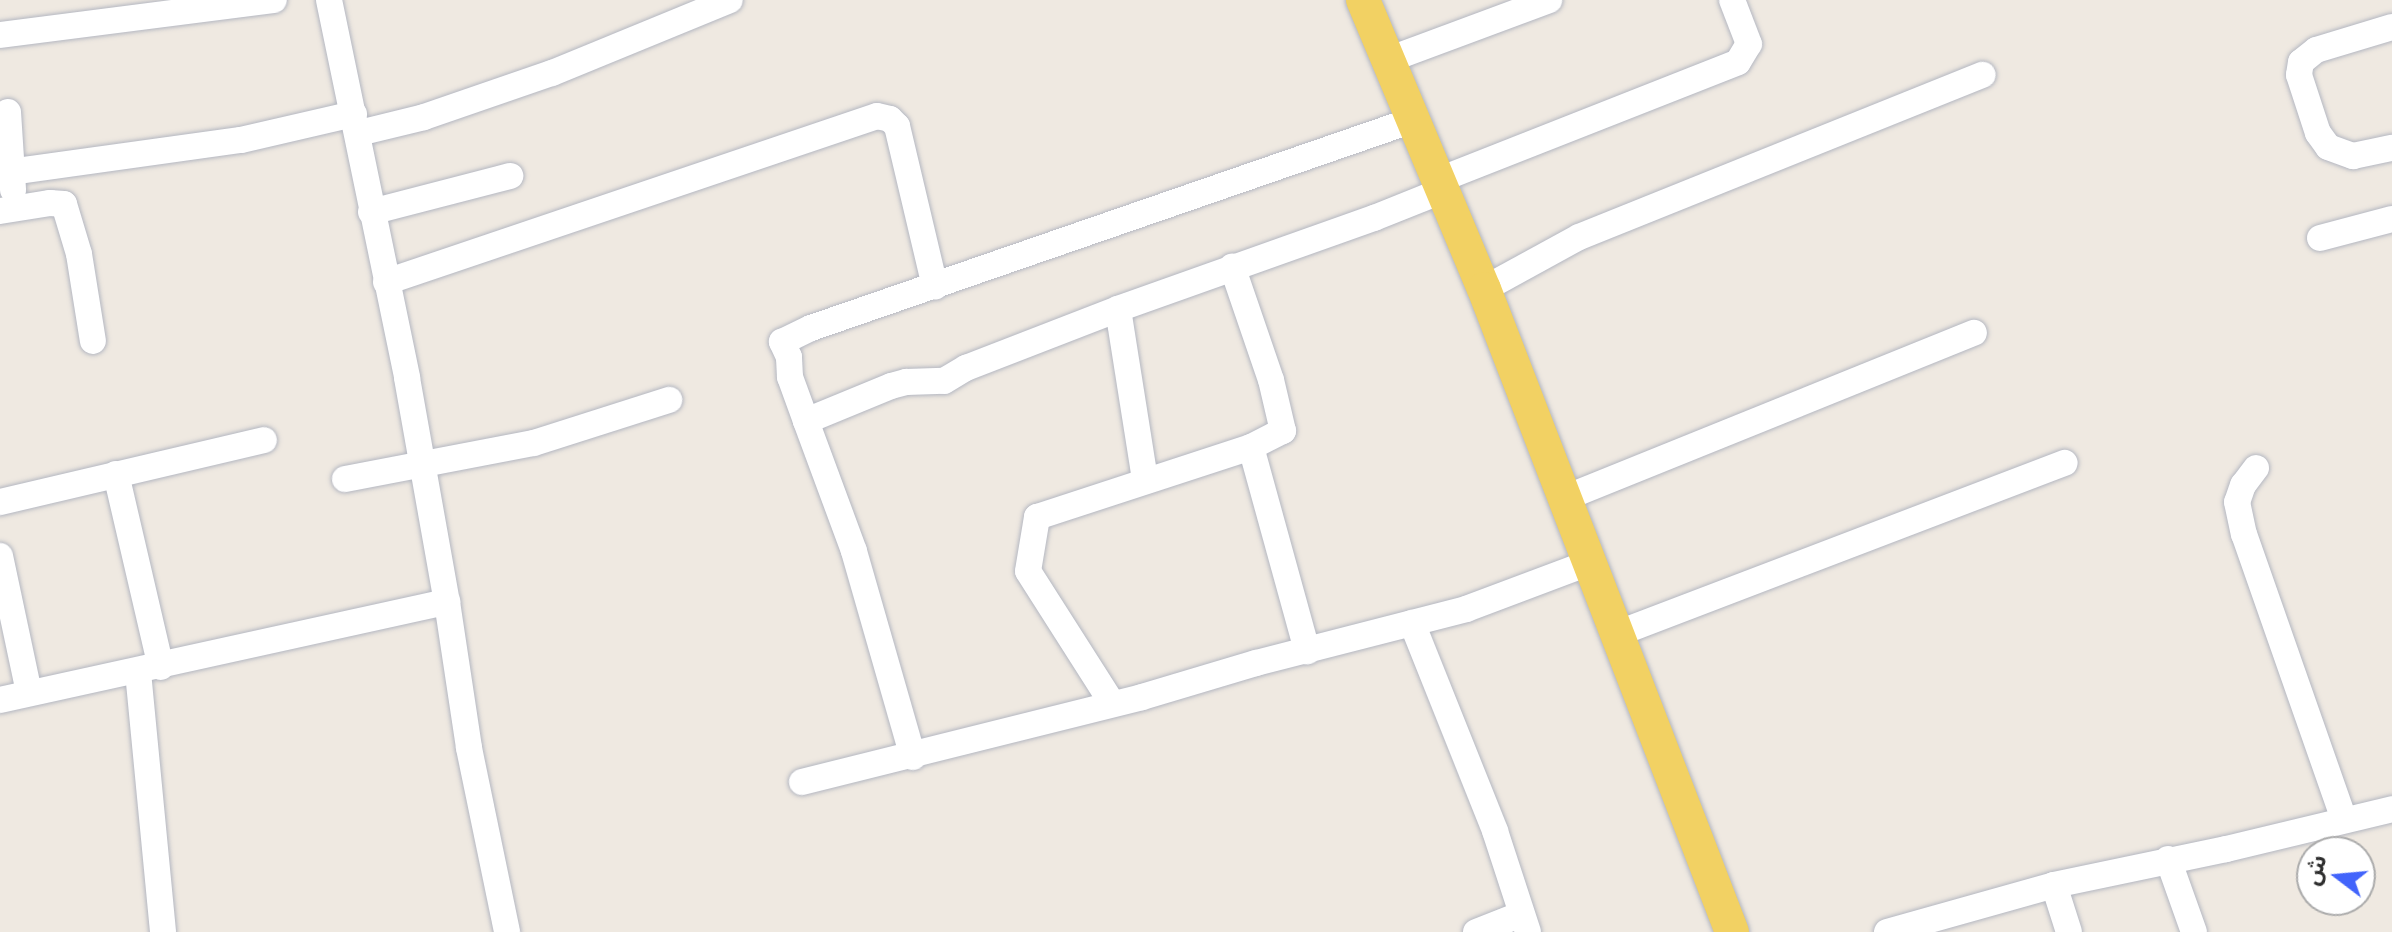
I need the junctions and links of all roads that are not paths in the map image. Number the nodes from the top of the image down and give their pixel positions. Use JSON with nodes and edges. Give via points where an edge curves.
{"nodes":[{"id":1,"x":274,"y":0,"type":"edge"},
{"id":2,"x":329,"y":0,"type":"edge"},
{"id":3,"x":730,"y":0,"type":"edge"},
{"id":4,"x":1363,"y":0,"type":"edge"},
{"id":5,"x":1549,"y":0,"type":"edge"},
{"id":6,"x":1732,"y":0,"type":"edge"},
{"id":7,"x":2392,"y":27,"type":"edge"},
{"id":8,"x":0,"y":35,"type":"edge"},
{"id":9,"x":1388,"y":60,"type":"junction"},
{"id":10,"x":1983,"y":75,"type":"dead end"},
{"id":11,"x":8,"y":112,"type":"dead end"},
{"id":12,"x":1413,"y":120,"type":"junction"},
{"id":13,"x":356,"y":124,"type":"junction"},
{"id":14,"x":2392,"y":148,"type":"edge"},
{"id":15,"x":10,"y":172,"type":"junction"},
{"id":16,"x":510,"y":176,"type":"dead end"},
{"id":17,"x":1441,"y":185,"type":"junction"},
{"id":18,"x":8,"y":210,"type":"edge"},
{"id":19,"x":371,"y":212,"type":"junction"},
{"id":20,"x":2392,"y":219,"type":"edge"},
{"id":21,"x":2320,"y":238,"type":"dead end"},
{"id":22,"x":1232,"y":266,"type":"junction"},
{"id":23,"x":386,"y":282,"type":"junction"},
{"id":24,"x":935,"y":287,"type":"junction"},
{"id":25,"x":1484,"y":289,"type":"junction"},
{"id":26,"x":1118,"y":309,"type":"junction"},
{"id":27,"x":1974,"y":333,"type":"dead end"},
{"id":28,"x":93,"y":341,"type":"dead end"},
{"id":29,"x":669,"y":400,"type":"dead end"},
{"id":30,"x":806,"y":421,"type":"junction"},
{"id":31,"x":264,"y":440,"type":"dead end"},
{"id":32,"x":1251,"y":447,"type":"junction"},
{"id":33,"x":2065,"y":463,"type":"dead end"},
{"id":34,"x":421,"y":464,"type":"junction"},
{"id":35,"x":2256,"y":468,"type":"dead end"},
{"id":36,"x":116,"y":474,"type":"junction"},
{"id":37,"x":345,"y":479,"type":"dead end"},
{"id":38,"x":1145,"y":479,"type":"junction"},
{"id":39,"x":1565,"y":498,"type":"junction"},
{"id":40,"x":0,"y":502,"type":"edge"},
{"id":41,"x":0,"y":556,"type":"edge"},
{"id":42,"x":1591,"y":562,"type":"junction"},
{"id":43,"x":447,"y":602,"type":"junction"},
{"id":44,"x":1412,"y":623,"type":"junction"},
{"id":45,"x":1619,"y":633,"type":"junction"},
{"id":46,"x":1307,"y":651,"type":"junction"},
{"id":47,"x":150,"y":670,"type":"junction"},
{"id":48,"x":29,"y":693,"type":"junction"},
{"id":49,"x":0,"y":700,"type":"edge"},
{"id":50,"x":1112,"y":703,"type":"junction"},
{"id":51,"x":913,"y":757,"type":"junction"},
{"id":52,"x":802,"y":782,"type":"dead end"},
{"id":53,"x":2392,"y":809,"type":"edge"},
{"id":54,"x":2344,"y":820,"type":"junction"},
{"id":55,"x":2168,"y":859,"type":"junction"},
{"id":56,"x":2054,"y":885,"type":"junction"},
{"id":57,"x":1525,"y":923,"type":"edge"},
{"id":58,"x":1940,"y":925,"type":"edge"},
{"id":59,"x":163,"y":932,"type":"edge"},
{"id":60,"x":507,"y":932,"type":"edge"},
{"id":61,"x":1476,"y":932,"type":"edge"},
{"id":62,"x":1732,"y":932,"type":"edge"},
{"id":63,"x":1887,"y":932,"type":"edge"},
{"id":64,"x":2069,"y":932,"type":"edge"},
{"id":65,"x":2194,"y":932,"type":"edge"}],
"edges":[{"from":1,"to":8,"type":"street"},
{"from":2,"to":13,"type":"street"},
{"from":3,"to":13,"type":"street","via":[[552,73],[424,117]]},
{"from":4,"to":9,"type":"main road"},
{"from":5,"to":9,"type":"street"},
{"from":6,"to":17,"type":"street","via":[[1749,44],[1738,62]]},
{"from":7,"to":14,"type":"street","via":[[2316,50],[2301,62],[2299,75],[2318,133],[2328,147],[2353,156]]},
{"from":9,"to":12,"type":"main road"},
{"from":10,"to":25,"type":"street","via":[[1579,237]]},
{"from":11,"to":15,"type":"street"},
{"from":12,"to":17,"type":"main road"},
{"from":12,"to":24,"type":"street"},
{"from":13,"to":15,"type":"street"},
{"from":13,"to":19,"type":"street"},
{"from":15,"to":18,"type":"street"},
{"from":16,"to":19,"type":"street"},
{"from":17,"to":22,"type":"street","via":[[1374,218]]},
{"from":17,"to":25,"type":"main road"},
{"from":18,"to":28,"type":"street","via":[[64,204],[79,254]]},
{"from":19,"to":23,"type":"street"},
{"from":20,"to":21,"type":"street"},
{"from":22,"to":26,"type":"street"},
{"from":22,"to":32,"type":"street","via":[[1284,427]]},
{"from":23,"to":24,"type":"street","via":[[877,116],[897,126]]},
{"from":23,"to":34,"type":"street"},
{"from":24,"to":30,"type":"street","via":[[848,313],[782,342]]},
{"from":25,"to":39,"type":"main road"},
{"from":26,"to":30,"type":"street","via":[[944,381],[906,382]]},
{"from":26,"to":38,"type":"street"},
{"from":27,"to":39,"type":"street"},
{"from":29,"to":34,"type":"street","via":[[534,443]]},
{"from":30,"to":51,"type":"street","via":[[854,551]]},
{"from":31,"to":36,"type":"street"},
{"from":32,"to":38,"type":"street"},
{"from":32,"to":46,"type":"street"},
{"from":33,"to":45,"type":"street"},
{"from":34,"to":37,"type":"street"},
{"from":34,"to":43,"type":"street"},
{"from":35,"to":54,"type":"street","via":[[2237,502],[2244,534]]},
{"from":36,"to":40,"type":"street"},
{"from":36,"to":47,"type":"street"},
{"from":38,"to":50,"type":"street","via":[[1037,517],[1028,571]]},
{"from":39,"to":42,"type":"main road"},
{"from":41,"to":48,"type":"street"},
{"from":42,"to":44,"type":"street","via":[[1506,596]]},
{"from":42,"to":45,"type":"main road"},
{"from":43,"to":47,"type":"street"},
{"from":43,"to":60,"type":"street","via":[[469,748]]},
{"from":44,"to":46,"type":"street"},
{"from":44,"to":57,"type":"street","via":[[1495,831]]},
{"from":45,"to":62,"type":"main road"},
{"from":46,"to":50,"type":"street"},
{"from":47,"to":48,"type":"street"},
{"from":47,"to":59,"type":"street"},
{"from":48,"to":49,"type":"street"},
{"from":50,"to":51,"type":"street"},
{"from":51,"to":52,"type":"street"},
{"from":53,"to":54,"type":"street"},
{"from":54,"to":55,"type":"street"},
{"from":55,"to":56,"type":"street"},
{"from":55,"to":65,"type":"street"},
{"from":56,"to":58,"type":"street"},
{"from":56,"to":64,"type":"street"},
{"from":57,"to":61,"type":"street"},
{"from":58,"to":63,"type":"street"}]}
